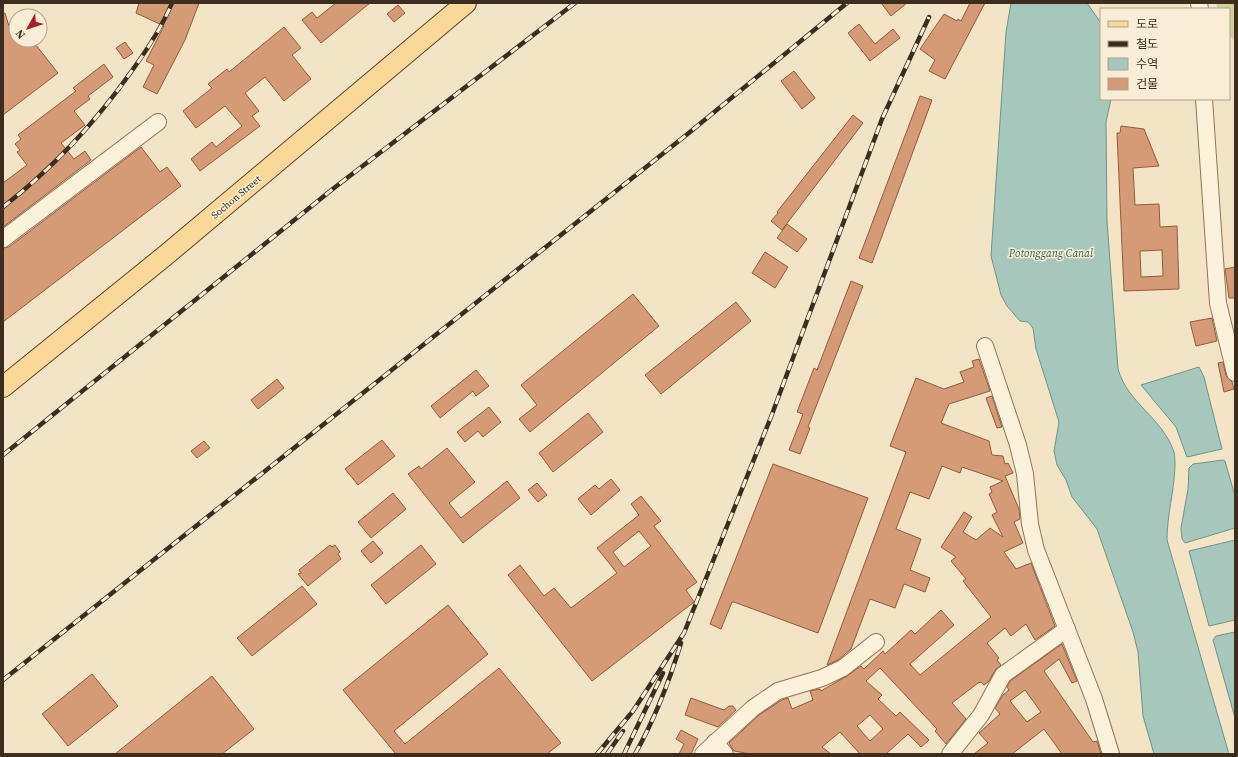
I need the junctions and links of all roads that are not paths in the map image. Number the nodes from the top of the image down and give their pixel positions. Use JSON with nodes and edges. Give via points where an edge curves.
{"nodes":[{"id":1,"x":466,"y":3,"type":"edge"},
{"id":2,"x":1204,"y":100,"type":"edge"},
{"id":3,"x":158,"y":122,"type":"dead end"},
{"id":4,"x":3,"y":239,"type":"edge"},
{"id":5,"x":985,"y":346,"type":"dead end"},
{"id":6,"x":1235,"y":373,"type":"edge"},
{"id":7,"x":3,"y":387,"type":"edge"},
{"id":8,"x":1067,"y":629,"type":"junction"},
{"id":9,"x":876,"y":642,"type":"dead end"},
{"id":10,"x":725,"y":750,"type":"edge"},
{"id":11,"x":703,"y":754,"type":"edge"},
{"id":12,"x":950,"y":754,"type":"edge"},
{"id":13,"x":1111,"y":754,"type":"edge"}],
"edges":[{"from":1,"to":7,"type":"main road","name":"Sochon Street","via":[[166,255]]},
{"from":2,"to":6,"type":"street","via":[[1218,303]]},
{"from":3,"to":4,"type":"street"},
{"from":5,"to":8,"type":"street","via":[[1018,446],[1036,550]]},
{"from":8,"to":12,"type":"street","via":[[1003,675],[981,715]]},
{"from":8,"to":13,"type":"street","via":[[1094,699]]},
{"from":9,"to":10,"type":"street","via":[[843,668],[822,678],[778,691],[753,708]]},
{"from":10,"to":11,"type":"street"}]}
